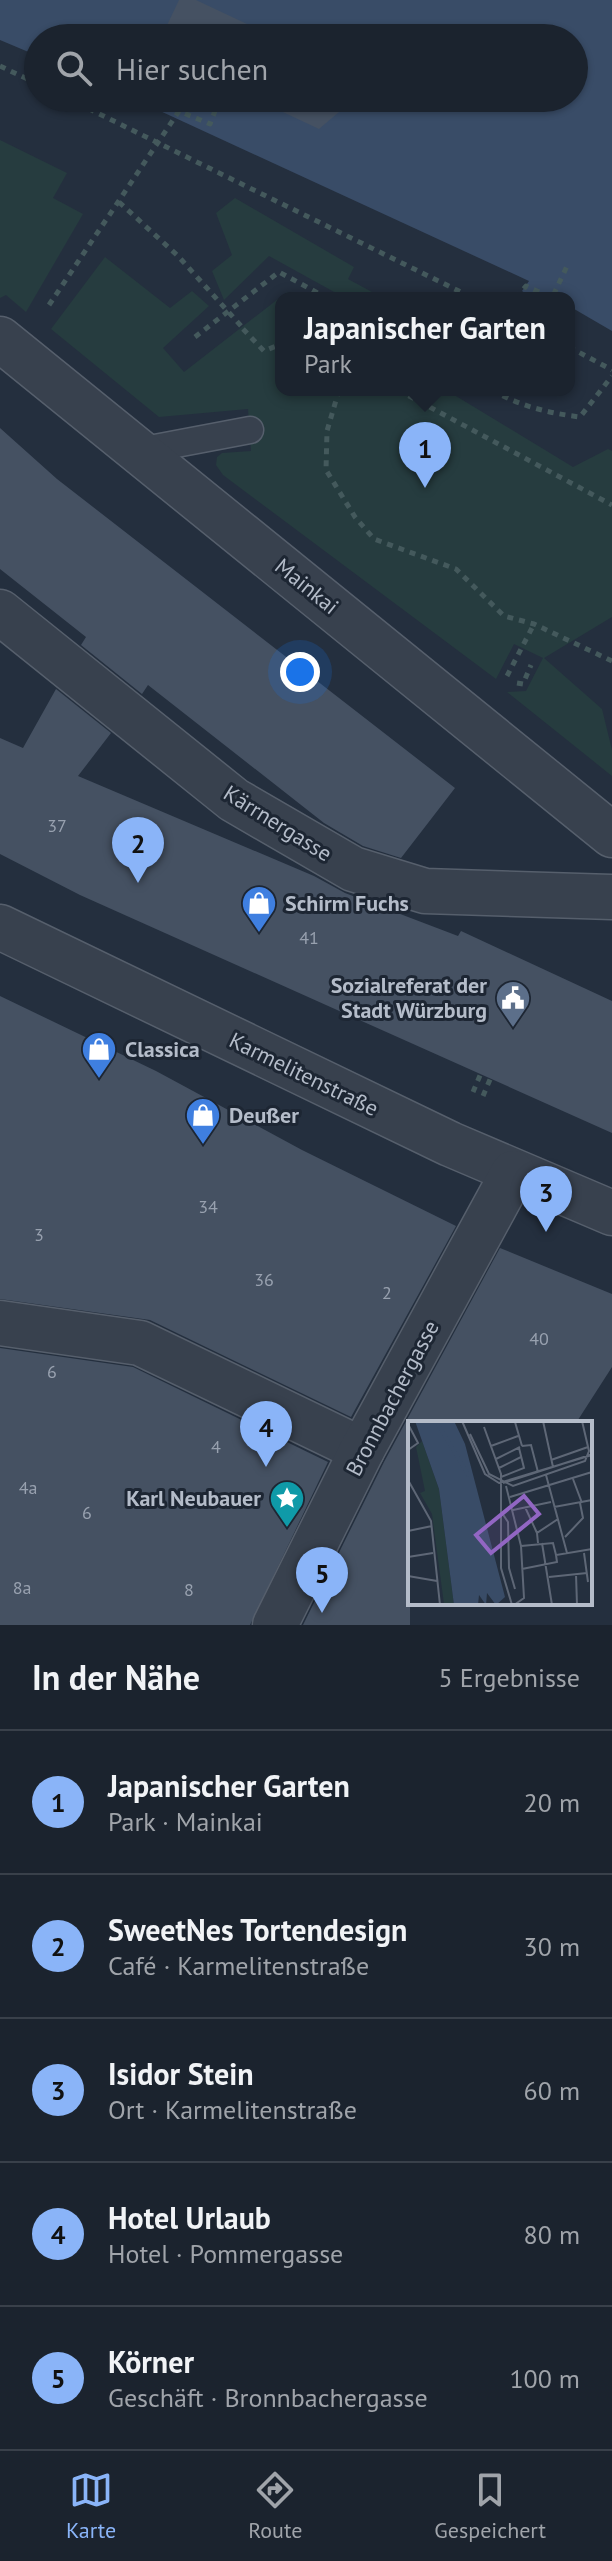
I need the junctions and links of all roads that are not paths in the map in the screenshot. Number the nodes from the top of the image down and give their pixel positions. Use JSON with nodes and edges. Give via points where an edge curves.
{"nodes":[{"id":1,"x":7,"y":345,"type":"edge"},
{"id":2,"x":250,"y":430,"type":"dead end"},
{"id":3,"x":139,"y":451,"type":"junction"},
{"id":4,"x":0,"y":612,"type":"edge"},
{"id":5,"x":612,"y":835,"type":"edge"},
{"id":6,"x":612,"y":897,"type":"edge"},
{"id":7,"x":0,"y":927,"type":"edge"},
{"id":8,"x":513,"y":1173,"type":"junction"},
{"id":9,"x":612,"y":1213,"type":"edge"},
{"id":10,"x":0,"y":1323,"type":"edge"},
{"id":11,"x":362,"y":1450,"type":"junction"},
{"id":12,"x":275,"y":1625,"type":"edge"}],
"edges":[{"from":1,"to":3,"type":"street","name":"Mainkai"},
{"from":2,"to":3,"type":"lane"},
{"from":3,"to":5,"type":"street","name":"Mainkai"},
{"from":4,"to":6,"type":"street","name":"Kärrnergasse","via":[[234,800],[353,869],[425,891]]},
{"from":7,"to":8,"type":"street","name":"Karmelitenstraße"},
{"from":8,"to":9,"type":"street","name":"Karmelitenstraße"},
{"from":8,"to":11,"type":"street","name":"Bronnbachergasse"},
{"from":10,"to":11,"type":"street","via":[[140,1343]]},
{"from":11,"to":12,"type":"street","name":"Bronnbachergasse"}]}
